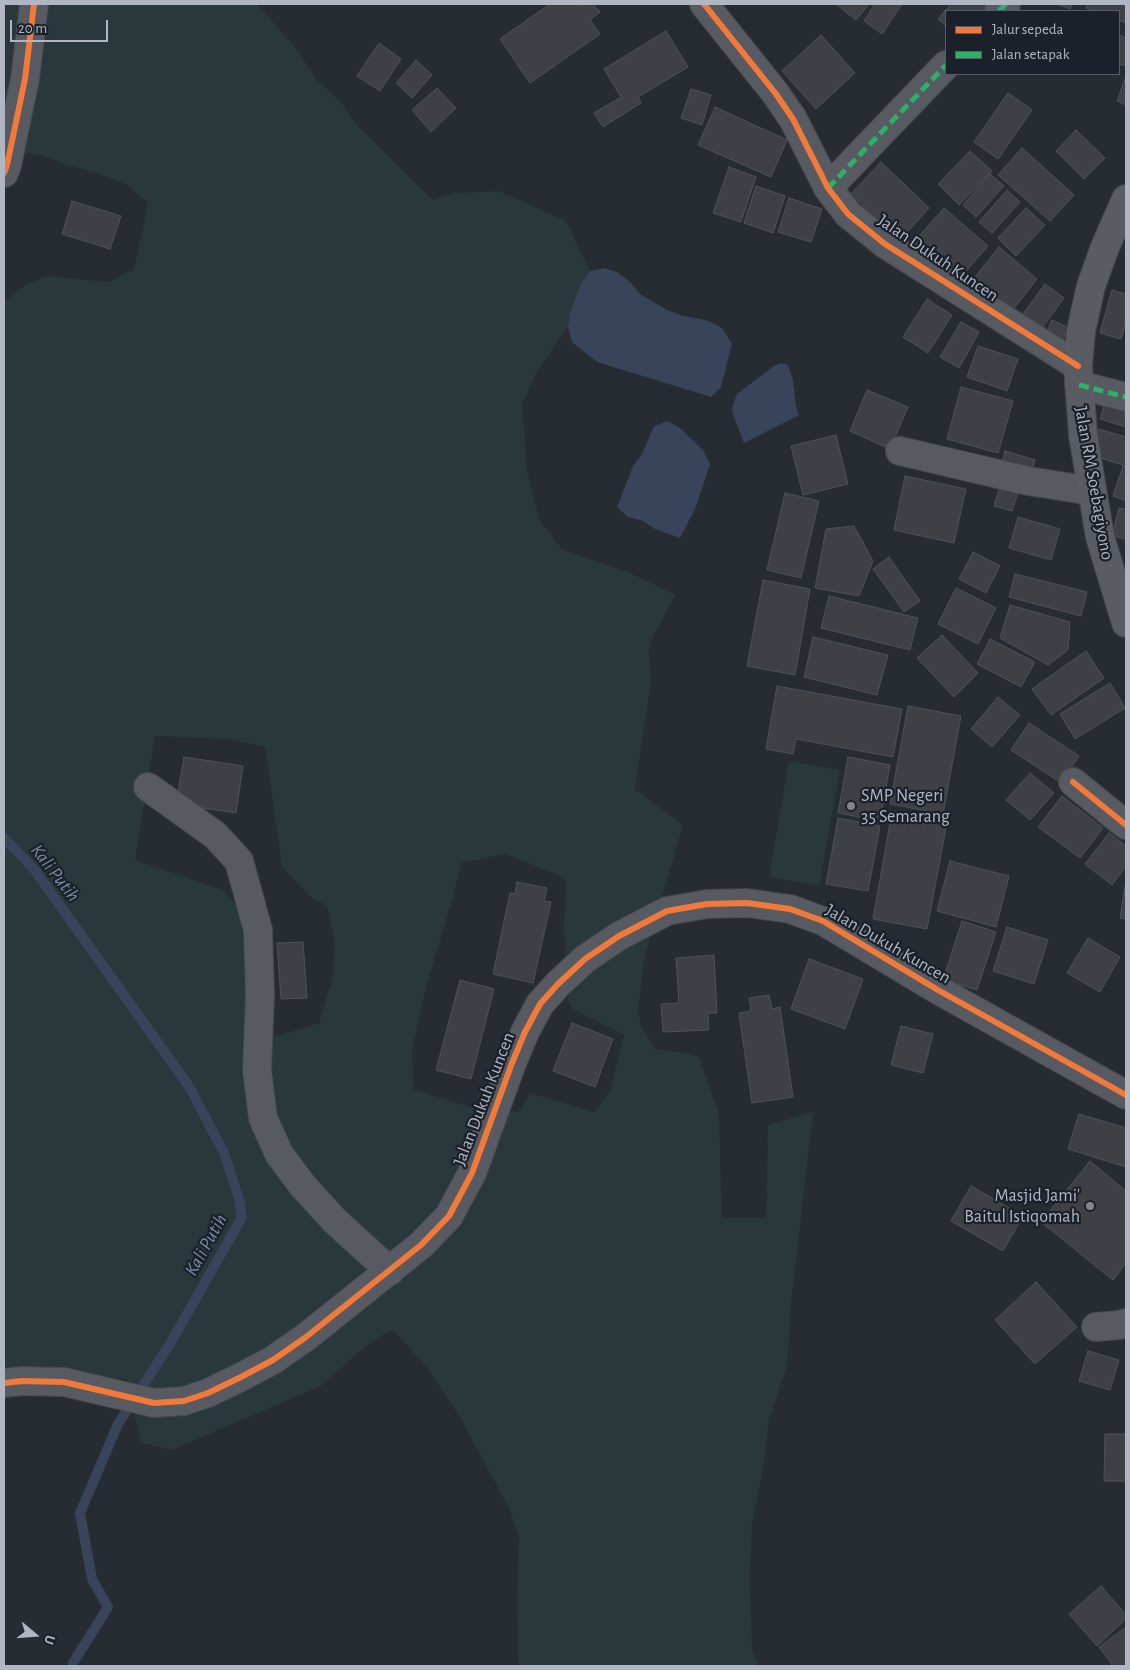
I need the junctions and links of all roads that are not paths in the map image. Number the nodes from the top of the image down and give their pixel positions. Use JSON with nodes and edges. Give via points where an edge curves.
{"nodes":[{"id":1,"x":34,"y":4,"type":"edge"},
{"id":2,"x":704,"y":4,"type":"edge"},
{"id":3,"x":945,"y":66,"type":"edge"},
{"id":4,"x":4,"y":173,"type":"edge"},
{"id":5,"x":828,"y":188,"type":"junction"},
{"id":6,"x":1126,"y":199,"type":"edge"},
{"id":7,"x":1078,"y":376,"type":"junction"},
{"id":8,"x":1126,"y":397,"type":"edge"},
{"id":9,"x":900,"y":451,"type":"dead end"},
{"id":10,"x":1092,"y":491,"type":"junction"},
{"id":11,"x":1126,"y":623,"type":"edge"},
{"id":12,"x":1073,"y":782,"type":"dead end"},
{"id":13,"x":148,"y":787,"type":"dead end"},
{"id":14,"x":1126,"y":825,"type":"edge"},
{"id":15,"x":1126,"y":1095,"type":"edge"},
{"id":16,"x":390,"y":1270,"type":"junction"},
{"id":17,"x":1126,"y":1323,"type":"edge"},
{"id":18,"x":1096,"y":1327,"type":"dead end"},
{"id":19,"x":4,"y":1382,"type":"edge"}],
"edges":[{"from":1,"to":4,"type":"street","via":[[25,79]]},
{"from":2,"to":5,"type":"street","name":"Jalan Dukuh Kuncen","via":[[780,100]]},
{"from":3,"to":5,"type":"street"},
{"from":5,"to":7,"type":"street","name":"Jalan Dukuh Kuncen","via":[[848,214],[885,244]]},
{"from":6,"to":7,"type":"main road","name":"Jalan RM Soebagiyono","via":[[1091,286],[1080,331]]},
{"from":7,"to":8,"type":"street","name":"Jalan Dukuh Kuncen"},
{"from":7,"to":10,"type":"main road","name":"Jalan RM Soebagiyono","via":[[1082,435]]},
{"from":9,"to":10,"type":"street","via":[[1028,481]]},
{"from":10,"to":11,"type":"main road","name":"Jalan RM Soebagiyono","via":[[1100,537]]},
{"from":12,"to":14,"type":"street"},
{"from":13,"to":16,"type":"street","via":[[215,835],[239,861],[258,930],[257,1070],[263,1118],[278,1154],[303,1186],[335,1221]]},
{"from":15,"to":16,"type":"street","name":"Jalan Dukuh Kuncen","via":[[938,990],[823,921],[790,909],[747,903],[707,904],[667,911],[585,958],[540,1004],[512,1063],[472,1173],[449,1216],[422,1245]]},
{"from":16,"to":19,"type":"street","name":"Jalan Dukuh Kuncen","via":[[273,1360],[208,1393],[184,1401],[154,1403],[64,1382]]},
{"from":17,"to":18,"type":"street"}]}
